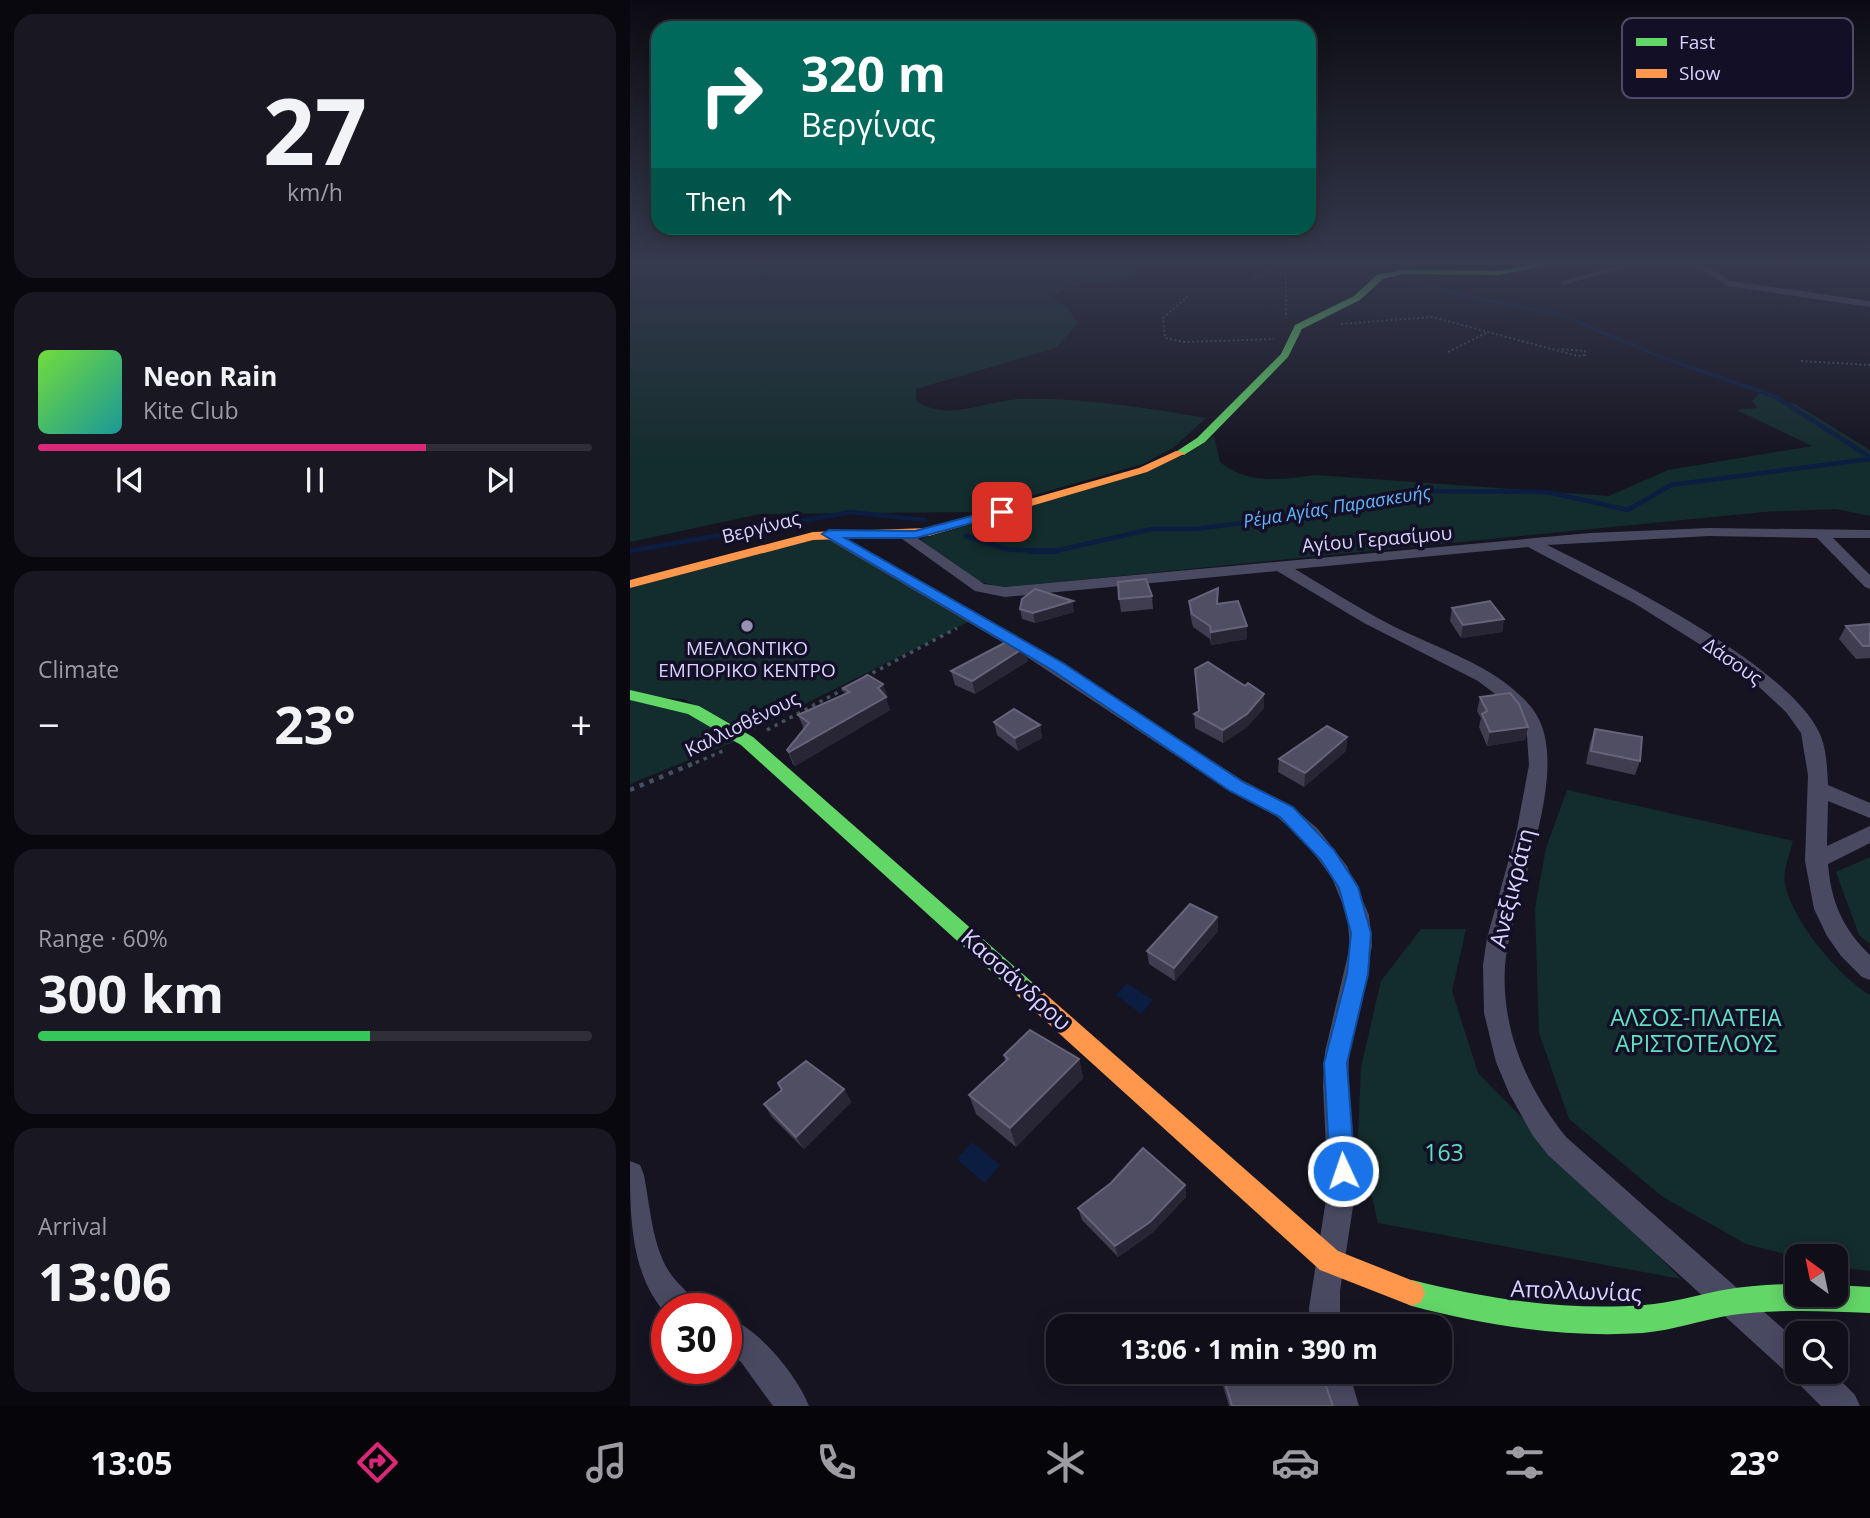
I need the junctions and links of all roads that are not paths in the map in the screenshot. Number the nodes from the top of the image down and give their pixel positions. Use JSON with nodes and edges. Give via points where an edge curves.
{"nodes":[{"id":1,"x":1299,"y":329,"type":"edge"},
{"id":2,"x":1819,"y":532,"type":"junction"},
{"id":3,"x":829,"y":534,"type":"junction"},
{"id":4,"x":1870,"y":534,"type":"edge"},
{"id":5,"x":905,"y":536,"type":"junction"},
{"id":6,"x":1531,"y":543,"type":"junction"},
{"id":7,"x":1280,"y":567,"type":"junction"},
{"id":8,"x":630,"y":584,"type":"edge"},
{"id":9,"x":1870,"y":584,"type":"edge"},
{"id":10,"x":630,"y":695,"type":"edge"},
{"id":11,"x":1818,"y":789,"type":"junction"},
{"id":12,"x":1870,"y":811,"type":"edge"},
{"id":13,"x":1870,"y":834,"type":"edge"},
{"id":14,"x":1815,"y":861,"type":"junction"},
{"id":15,"x":1870,"y":970,"type":"edge"},
{"id":16,"x":630,"y":1175,"type":"edge"},
{"id":17,"x":1329,"y":1261,"type":"junction"},
{"id":18,"x":668,"y":1293,"type":"edge"},
{"id":19,"x":1870,"y":1300,"type":"edge"},
{"id":20,"x":1732,"y":1302,"type":"junction"},
{"id":21,"x":1324,"y":1314,"type":"edge"},
{"id":22,"x":742,"y":1343,"type":"edge"},
{"id":23,"x":1785,"y":1350,"type":"edge"},
{"id":24,"x":1337,"y":1384,"type":"edge"},
{"id":25,"x":1821,"y":1384,"type":"edge"},
{"id":26,"x":793,"y":1406,"type":"edge"},
{"id":27,"x":1343,"y":1406,"type":"edge"},
{"id":28,"x":1844,"y":1406,"type":"edge"}],
"edges":[{"from":1,"to":5,"type":"street","name":"Βεργίνας","via":[[1285,355],[1224,421],[1174,457],[979,519]]},
{"from":2,"to":4,"type":"street","name":"Αγίου Γερασίμου"},
{"from":2,"to":6,"type":"street","name":"Αγίου Γερασίμου","via":[[1675,533]]},
{"from":2,"to":9,"type":"street"},
{"from":3,"to":5,"type":"street","name":"Βεργίνας"},
{"from":3,"to":8,"type":"street","name":"Βεργίνας"},
{"from":3,"to":17,"type":"street","via":[[976,618],[1114,702],[1237,786],[1286,812],[1310,834],[1343,877],[1360,921],[1360,947],[1336,1063],[1343,1171]]},
{"from":5,"to":7,"type":"street","name":"Αγίου Γερασίμου","via":[[956,574],[996,592]]},
{"from":6,"to":7,"type":"street","name":"Αγίου Γερασίμου"},
{"from":6,"to":11,"type":"street","name":"Δάσους","via":[[1619,588],[1773,689],[1809,731]]},
{"from":7,"to":20,"type":"street","name":"Ανεξικράτη","via":[[1492,682],[1531,719],[1539,742],[1538,778],[1493,966],[1497,1015],[1511,1068],[1528,1105],[1558,1146]]},
{"from":10,"to":17,"type":"street","name":"Κασσάνδρου","via":[[693,709],[747,741]]},
{"from":11,"to":12,"type":"street"},
{"from":11,"to":14,"type":"street","name":"Δάσους"},
{"from":13,"to":14,"type":"street"},
{"from":14,"to":15,"type":"street","name":"Δάσους","via":[[1830,921],[1844,944]]},
{"from":16,"to":18,"type":"street","via":[[646,1254]]},
{"from":17,"to":20,"type":"street","name":"Απολλωνίας","via":[[1413,1294],[1549,1317],[1644,1318]]},
{"from":17,"to":21,"type":"street"},
{"from":19,"to":20,"type":"street","name":"Απολλωνίας","via":[[1798,1296]]},
{"from":20,"to":23,"type":"street","name":"Ανεξικράτη"},
{"from":22,"to":26,"type":"street"},
{"from":24,"to":27,"type":"street"},
{"from":25,"to":28,"type":"street"}]}
